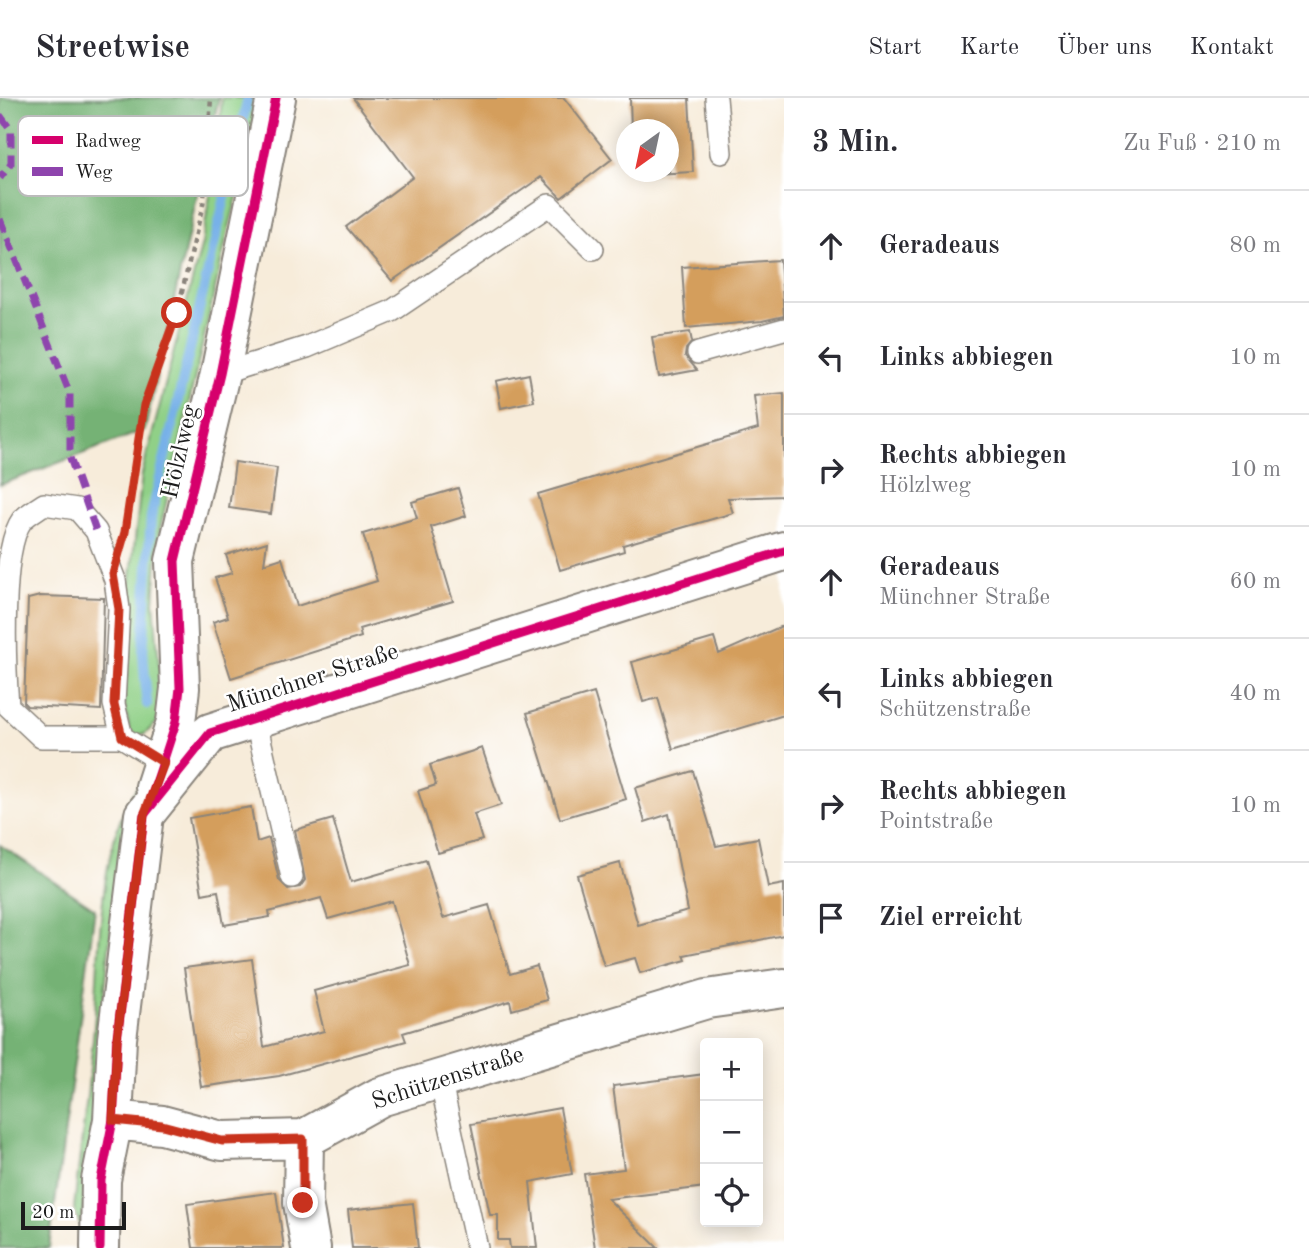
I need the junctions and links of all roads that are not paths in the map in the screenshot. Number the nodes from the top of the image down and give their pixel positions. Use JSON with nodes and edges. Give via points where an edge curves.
{"nodes":[{"id":1,"x":276,"y":98,"type":"edge"},
{"id":2,"x":716,"y":98,"type":"edge"},
{"id":3,"x":721,"y":153,"type":"dead end"},
{"id":4,"x":593,"y":249,"type":"dead end"},
{"id":5,"x":784,"y":329,"type":"edge"},
{"id":6,"x":698,"y":353,"type":"dead end"},
{"id":7,"x":220,"y":374,"type":"junction"},
{"id":8,"x":784,"y":551,"type":"edge"},
{"id":9,"x":255,"y":718,"type":"junction"},
{"id":10,"x":122,"y":737,"type":"junction"},
{"id":11,"x":164,"y":763,"type":"junction"},
{"id":12,"x":144,"y":815,"type":"junction"},
{"id":13,"x":292,"y":877,"type":"dead end"},
{"id":14,"x":784,"y":988,"type":"edge"},
{"id":15,"x":440,"y":1079,"type":"junction"},
{"id":16,"x":113,"y":1120,"type":"junction"},
{"id":17,"x":303,"y":1139,"type":"junction"},
{"id":18,"x":100,"y":1248,"type":"edge"},
{"id":19,"x":311,"y":1248,"type":"edge"},
{"id":20,"x":477,"y":1248,"type":"edge"}],
"edges":[{"from":1,"to":7,"type":"street","name":"Hölzlweg"},
{"from":2,"to":3,"type":"lane"},
{"from":4,"to":7,"type":"lane","via":[[550,205],[392,312],[307,347]]},
{"from":5,"to":6,"type":"lane"},
{"from":7,"to":11,"type":"street","name":"Hölzlweg","via":[[175,561],[180,688]]},
{"from":8,"to":9,"type":"street","name":"Münchner Straße"},
{"from":9,"to":12,"type":"street","name":"Münchner Straße","via":[[210,733]]},
{"from":9,"to":13,"type":"lane"},
{"from":10,"to":10,"type":"lane","via":[[114,704],[119,609],[113,574],[96,531],[77,509],[44,504],[20,521],[6,558],[2,610],[8,706],[41,737]]},
{"from":10,"to":11,"type":"lane"},
{"from":11,"to":12,"type":"street","name":"Hölzlweg"},
{"from":12,"to":16,"type":"street","via":[[117,1039]]},
{"from":14,"to":15,"type":"street","name":"Schützenstraße","via":[[707,999]]},
{"from":15,"to":17,"type":"street","name":"Schützenstraße","via":[[380,1097]]},
{"from":15,"to":20,"type":"lane"},
{"from":16,"to":17,"type":"street","name":"Schützenstraße","via":[[162,1125],[222,1141]]},
{"from":16,"to":18,"type":"street","via":[[101,1181]]},
{"from":17,"to":19,"type":"street","via":[[303,1203]]}]}
